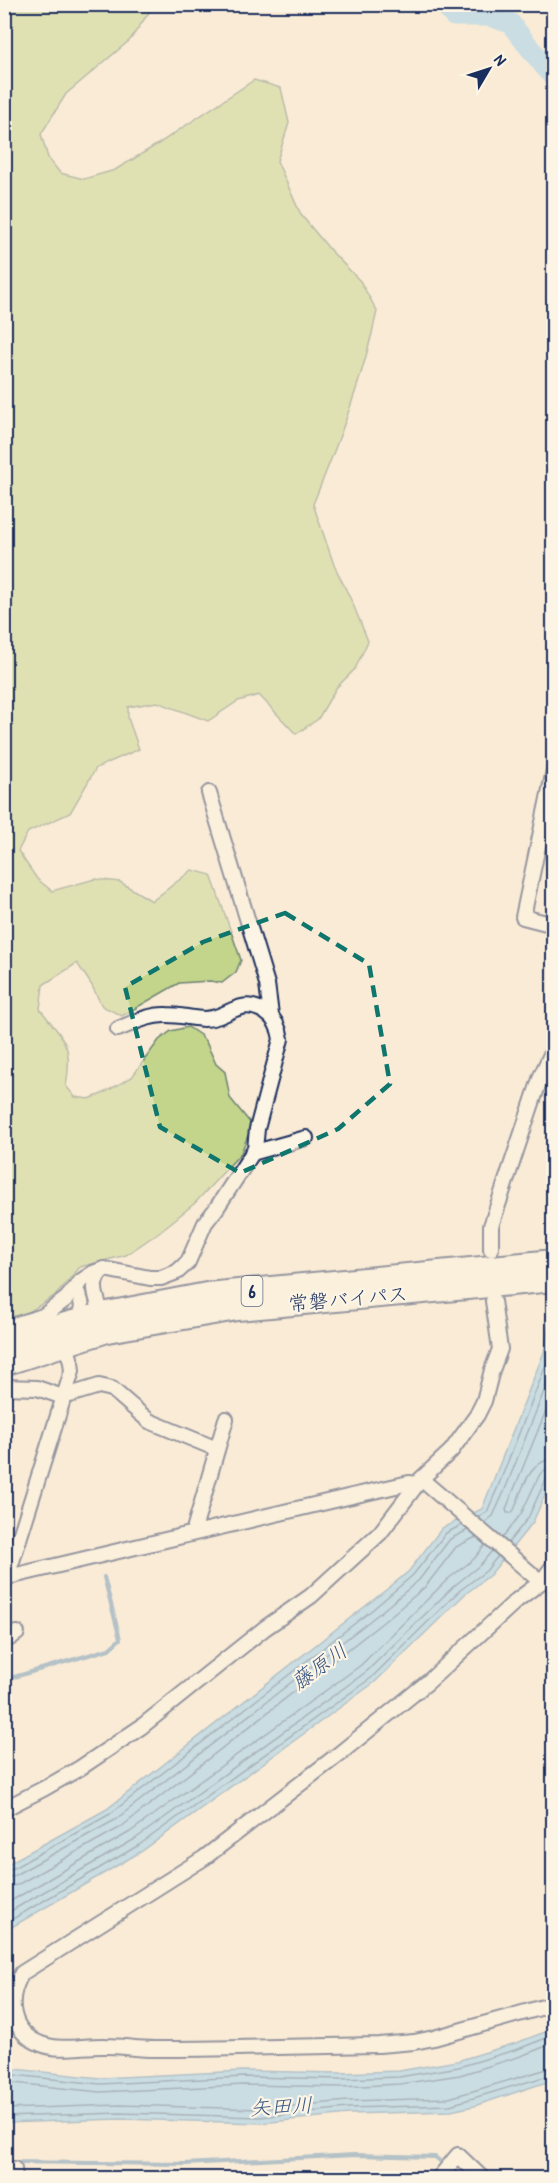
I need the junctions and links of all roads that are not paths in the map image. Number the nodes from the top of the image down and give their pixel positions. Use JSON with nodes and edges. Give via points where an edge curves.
{"nodes":[{"id":1,"x":554,"y":770,"type":"edge"},
{"id":2,"x":209,"y":793,"type":"dead end"},
{"id":3,"x":554,"y":925,"type":"edge"},
{"id":4,"x":271,"y":1015,"type":"junction"},
{"id":5,"x":118,"y":1029,"type":"dead end"},
{"id":6,"x":554,"y":1048,"type":"edge"},
{"id":7,"x":306,"y":1138,"type":"dead end"},
{"id":8,"x":252,"y":1153,"type":"junction"},
{"id":9,"x":554,"y":1262,"type":"edge"},
{"id":10,"x":104,"y":1269,"type":"junction"},
{"id":11,"x":497,"y":1275,"type":"junction"},
{"id":12,"x":554,"y":1279,"type":"edge"},
{"id":13,"x":75,"y":1288,"type":"junction"},
{"id":14,"x":102,"y":1315,"type":"junction"},
{"id":15,"x":77,"y":1322,"type":"junction"},
{"id":16,"x":4,"y":1328,"type":"edge"},
{"id":17,"x":4,"y":1342,"type":"edge"},
{"id":18,"x":66,"y":1343,"type":"junction"},
{"id":19,"x":4,"y":1363,"type":"edge"},
{"id":20,"x":4,"y":1387,"type":"edge"},
{"id":21,"x":63,"y":1397,"type":"junction"},
{"id":22,"x":226,"y":1419,"type":"dead end"},
{"id":23,"x":217,"y":1449,"type":"junction"},
{"id":24,"x":419,"y":1482,"type":"junction"},
{"id":25,"x":193,"y":1533,"type":"junction"},
{"id":26,"x":554,"y":1565,"type":"edge"},
{"id":27,"x":5,"y":1578,"type":"edge"},
{"id":28,"x":541,"y":1582,"type":"junction"},
{"id":29,"x":4,"y":1809,"type":"edge"},
{"id":30,"x":554,"y":2004,"type":"edge"},
{"id":31,"x":439,"y":2178,"type":"edge"},
{"id":32,"x":482,"y":2178,"type":"edge"}],
"edges":[{"from":1,"to":3,"type":"street","via":[[523,917]]},
{"from":2,"to":4,"type":"street","via":[[267,984]]},
{"from":4,"to":5,"type":"street","via":[[246,1005],[204,1019],[154,1015]]},
{"from":4,"to":8,"type":"street","via":[[281,1039]]},
{"from":6,"to":11,"type":"street","via":[[491,1226]]},
{"from":7,"to":8,"type":"street"},
{"from":8,"to":10,"type":"street","via":[[205,1223],[188,1262],[177,1272],[150,1278]]},
{"from":9,"to":11,"type":"highway","name":"常磐バイパス","number":"6"},
{"from":10,"to":13,"type":"street"},
{"from":10,"to":14,"type":"street","via":[[94,1282]]},
{"from":11,"to":12,"type":"highway","name":"常磐バイパス","number":"6"},
{"from":11,"to":14,"type":"highway","name":"常磐バイパス","number":"6","via":[[207,1296]]},
{"from":11,"to":18,"type":"highway","name":"常磐バイパス","number":"6","via":[[237,1308],[107,1330]]},
{"from":11,"to":24,"type":"street","via":[[500,1348],[484,1401],[467,1431]]},
{"from":13,"to":15,"type":"street","via":[[82,1308]]},
{"from":13,"to":16,"type":"street","via":[[43,1316]]},
{"from":14,"to":15,"type":"highway","name":"常磐バイパス","number":"6"},
{"from":15,"to":17,"type":"highway","name":"常磐バイパス","number":"6"},
{"from":18,"to":19,"type":"highway","name":"常磐バイパス","number":"6"},
{"from":18,"to":21,"type":"street","via":[[72,1371]]},
{"from":20,"to":21,"type":"street","via":[[27,1387]]},
{"from":21,"to":23,"type":"street","via":[[107,1386],[149,1421]]},
{"from":21,"to":27,"type":"street"},
{"from":22,"to":23,"type":"street"},
{"from":23,"to":25,"type":"street"},
{"from":24,"to":25,"type":"street"},
{"from":24,"to":28,"type":"street"},
{"from":24,"to":29,"type":"street","via":[[380,1533],[310,1596],[118,1743]]},
{"from":25,"to":27,"type":"street"},
{"from":26,"to":28,"type":"street"},
{"from":28,"to":30,"type":"street","via":[[428,1682],[204,1858],[30,1966],[15,1984],[11,2006],[22,2032],[41,2044],[153,2049],[414,2042]]},
{"from":31,"to":32,"type":"street","via":[[458,2155]]}]}
